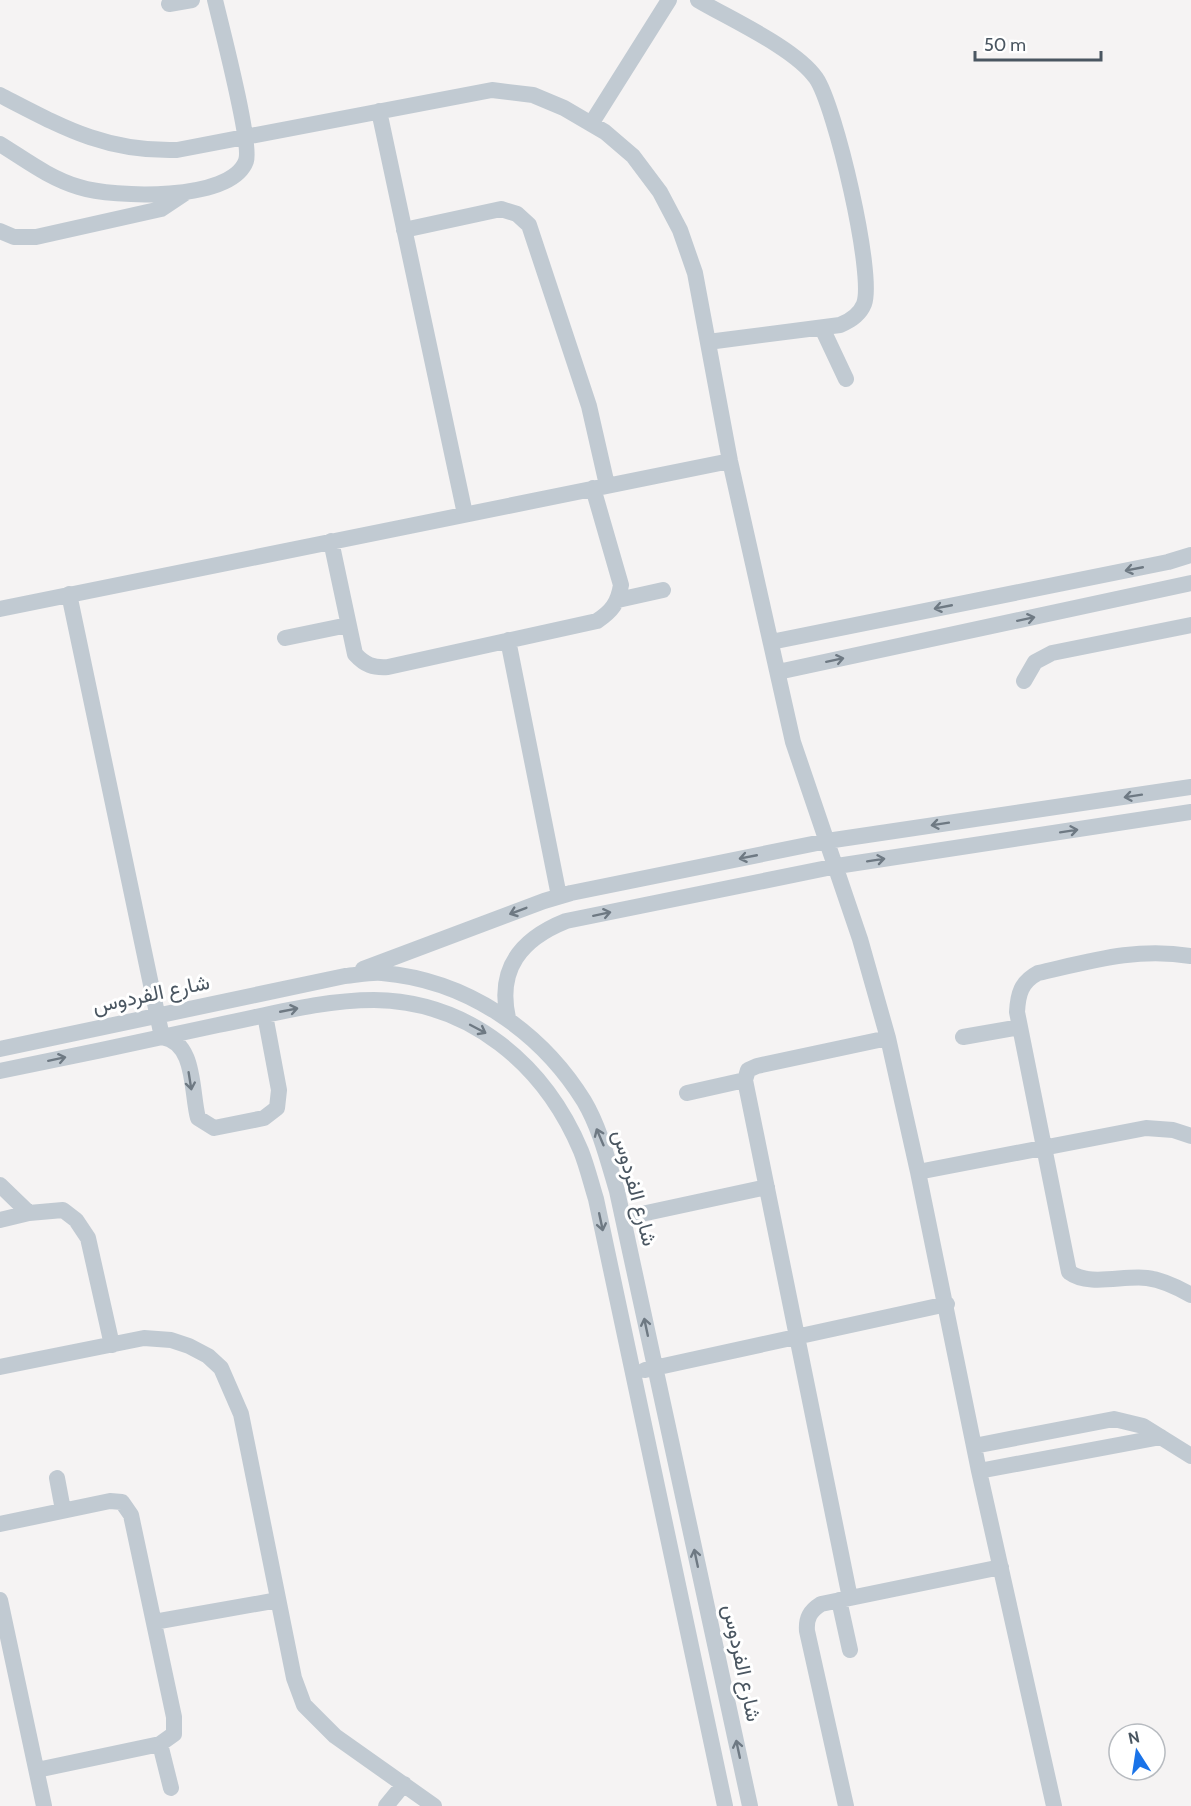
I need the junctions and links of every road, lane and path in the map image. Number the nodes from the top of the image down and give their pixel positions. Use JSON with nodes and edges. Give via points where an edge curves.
{"nodes":[{"id":1,"x":192,"y":0,"type":"edge"},
{"id":2,"x":215,"y":0,"type":"edge"},
{"id":3,"x":669,"y":0,"type":"edge"},
{"id":4,"x":698,"y":0,"type":"edge"},
{"id":5,"x":169,"y":4,"type":"dead end"},
{"id":6,"x":0,"y":95,"type":"edge"},
{"id":7,"x":379,"y":111,"type":"junction"},
{"id":8,"x":591,"y":124,"type":"junction"},
{"id":9,"x":246,"y":136,"type":"junction"},
{"id":10,"x":0,"y":144,"type":"edge"},
{"id":11,"x":186,"y":193,"type":"junction"},
{"id":12,"x":404,"y":230,"type":"junction"},
{"id":13,"x":0,"y":231,"type":"edge"},
{"id":14,"x":822,"y":328,"type":"junction"},
{"id":15,"x":708,"y":342,"type":"junction"},
{"id":16,"x":846,"y":379,"type":"dead end"},
{"id":17,"x":730,"y":461,"type":"junction"},
{"id":18,"x":600,"y":487,"type":"junction"},
{"id":19,"x":465,"y":514,"type":"junction"},
{"id":20,"x":331,"y":540,"type":"junction"},
{"id":21,"x":1191,"y":555,"type":"edge"},
{"id":22,"x":1191,"y":583,"type":"edge"},
{"id":23,"x":663,"y":590,"type":"dead end"},
{"id":24,"x":69,"y":594,"type":"junction"},
{"id":25,"x":618,"y":600,"type":"junction"},
{"id":26,"x":0,"y":609,"type":"edge"},
{"id":27,"x":1191,"y":625,"type":"edge"},
{"id":28,"x":348,"y":626,"type":"junction"},
{"id":29,"x":285,"y":638,"type":"dead end"},
{"id":30,"x":508,"y":640,"type":"junction"},
{"id":31,"x":771,"y":642,"type":"junction"},
{"id":32,"x":778,"y":672,"type":"junction"},
{"id":33,"x":1024,"y":681,"type":"dead end"},
{"id":34,"x":1191,"y":787,"type":"edge"},
{"id":35,"x":1191,"y":812,"type":"edge"},
{"id":36,"x":827,"y":841,"type":"junction"},
{"id":37,"x":837,"y":866,"type":"junction"},
{"id":38,"x":559,"y":896,"type":"junction"},
{"id":39,"x":1191,"y":956,"type":"edge"},
{"id":40,"x":345,"y":976,"type":"junction"},
{"id":41,"x":156,"y":1015,"type":"junction"},
{"id":42,"x":265,"y":1016,"type":"junction"},
{"id":43,"x":508,"y":1018,"type":"junction"},
{"id":44,"x":1020,"y":1027,"type":"junction"},
{"id":45,"x":162,"y":1037,"type":"junction"},
{"id":46,"x":963,"y":1037,"type":"dead end"},
{"id":47,"x":888,"y":1038,"type":"junction"},
{"id":48,"x":0,"y":1049,"type":"edge"},
{"id":49,"x":0,"y":1071,"type":"edge"},
{"id":50,"x":745,"y":1080,"type":"junction"},
{"id":51,"x":687,"y":1093,"type":"dead end"},
{"id":52,"x":1191,"y":1136,"type":"edge"},
{"id":53,"x":1044,"y":1147,"type":"junction"},
{"id":54,"x":918,"y":1172,"type":"junction"},
{"id":55,"x":0,"y":1185,"type":"edge"},
{"id":56,"x":767,"y":1187,"type":"junction"},
{"id":57,"x":29,"y":1213,"type":"junction"},
{"id":58,"x":623,"y":1218,"type":"junction"},
{"id":59,"x":0,"y":1221,"type":"edge"},
{"id":60,"x":1191,"y":1295,"type":"edge"},
{"id":61,"x":947,"y":1304,"type":"junction"},
{"id":62,"x":798,"y":1336,"type":"junction"},
{"id":63,"x":112,"y":1345,"type":"junction"},
{"id":64,"x":0,"y":1367,"type":"edge"},
{"id":65,"x":655,"y":1368,"type":"junction"},
{"id":66,"x":632,"y":1372,"type":"junction"},
{"id":67,"x":1161,"y":1437,"type":"junction"},
{"id":68,"x":974,"y":1446,"type":"junction"},
{"id":69,"x":1190,"y":1454,"type":"edge"},
{"id":70,"x":979,"y":1471,"type":"junction"},
{"id":71,"x":57,"y":1478,"type":"dead end"},
{"id":72,"x":63,"y":1510,"type":"junction"},
{"id":73,"x":0,"y":1524,"type":"edge"},
{"id":74,"x":1000,"y":1567,"type":"junction"},
{"id":75,"x":845,"y":1599,"type":"junction"},
{"id":76,"x":0,"y":1600,"type":"edge"},
{"id":77,"x":278,"y":1600,"type":"junction"},
{"id":78,"x":154,"y":1622,"type":"junction"},
{"id":79,"x":5,"y":1647,"type":"edge"},
{"id":80,"x":850,"y":1650,"type":"dead end"},
{"id":81,"x":160,"y":1744,"type":"junction"},
{"id":82,"x":37,"y":1770,"type":"junction"},
{"id":83,"x":404,"y":1784,"type":"junction"},
{"id":84,"x":171,"y":1788,"type":"dead end"},
{"id":85,"x":44,"y":1806,"type":"edge"},
{"id":86,"x":386,"y":1806,"type":"edge"},
{"id":87,"x":434,"y":1806,"type":"edge"},
{"id":88,"x":725,"y":1806,"type":"edge"},
{"id":89,"x":750,"y":1806,"type":"edge"},
{"id":90,"x":846,"y":1806,"type":"edge"},
{"id":91,"x":1054,"y":1806,"type":"edge"}],
"edges":[{"from":1,"to":5,"type":"street"},
{"from":2,"to":9,"type":"street"},
{"from":3,"to":8,"type":"street"},
{"from":4,"to":14,"type":"street","via":[[795,57],[816,78],[831,109],[863,254],[867,290],[864,306],[849,321]]},
{"from":6,"to":9,"type":"street","via":[[98,141],[142,151],[177,150]]},
{"from":7,"to":8,"type":"street","via":[[492,90],[532,95]]},
{"from":7,"to":9,"type":"street"},
{"from":7,"to":12,"type":"street"},
{"from":8,"to":15,"type":"street","via":[[633,156],[660,192],[680,230],[694,273]]},
{"from":9,"to":11,"type":"street","via":[[246,160],[236,174]]},
{"from":10,"to":11,"type":"street","via":[[50,177],[82,188],[131,194]]},
{"from":11,"to":13,"type":"street","via":[[162,209],[36,237],[14,237]]},
{"from":12,"to":18,"type":"street","via":[[501,209],[517,214],[529,225],[589,406]]},
{"from":12,"to":19,"type":"street"},
{"from":14,"to":15,"type":"street"},
{"from":14,"to":16,"type":"street"},
{"from":15,"to":17,"type":"street"},
{"from":17,"to":18,"type":"street"},
{"from":17,"to":31,"type":"street"},
{"from":18,"to":19,"type":"street"},
{"from":18,"to":25,"type":"street","via":[[621,585]]},
{"from":19,"to":20,"type":"street"},
{"from":20,"to":24,"type":"street"},
{"from":20,"to":28,"type":"street"},
{"from":21,"to":31,"type":"street","one_way":true},
{"from":32,"to":22,"type":"street","one_way":true},
{"from":23,"to":25,"type":"street"},
{"from":24,"to":26,"type":"street"},
{"from":24,"to":41,"type":"street"},
{"from":25,"to":30,"type":"street","via":[[610,613],[597,621]]},
{"from":27,"to":33,"type":"street","via":[[1052,653],[1035,662]]},
{"from":28,"to":29,"type":"street"},
{"from":28,"to":30,"type":"street","via":[[355,654],[375,668]]},
{"from":30,"to":38,"type":"street"},
{"from":31,"to":32,"type":"street"},
{"from":32,"to":36,"type":"street","via":[[793,742]]},
{"from":34,"to":36,"type":"street","one_way":true},
{"from":37,"to":35,"type":"street","one_way":true},
{"from":36,"to":37,"type":"street"},
{"from":36,"to":38,"type":"street","one_way":true},
{"from":43,"to":37,"type":"street","one_way":true,"via":[[505,992],[511,968],[526,944],[549,928],[566,921]]},
{"from":37,"to":47,"type":"street"},
{"from":38,"to":40,"type":"street","one_way":true},
{"from":39,"to":44,"type":"street","via":[[1132,952],[1038,973],[1028,978],[1018,994]]},
{"from":40,"to":41,"type":"street","name":"شارع الفردوس"},
{"from":40,"to":43,"type":"street","name":"شارع الفردوس","via":[[380,972],[412,978],[446,988]]},
{"from":41,"to":45,"type":"street"},
{"from":41,"to":48,"type":"street","name":"شارع الفردوس"},
{"from":42,"to":45,"type":"street","name":"شارع الفردوس"},
{"from":45,"to":42,"type":"street","one_way":true,"via":[[175,1041],[186,1055],[198,1118],[214,1128],[264,1118],[277,1108],[279,1090]]},
{"from":42,"to":66,"type":"street","name":"شارع الفردوس","one_way":true,"via":[[338,1003],[410,1003],[484,1031],[514,1052],[541,1081],[565,1117],[582,1153],[596,1199]]},
{"from":58,"to":43,"type":"street","name":"شارع الفردوس","one_way":true,"via":[[603,1143],[585,1102],[558,1065]]},
{"from":44,"to":46,"type":"street"},
{"from":44,"to":53,"type":"street"},
{"from":49,"to":45,"type":"street","name":"شارع الفردوس","one_way":true},
{"from":47,"to":50,"type":"street","via":[[756,1066],[748,1070]]},
{"from":47,"to":54,"type":"street"},
{"from":50,"to":51,"type":"street"},
{"from":50,"to":56,"type":"street"},
{"from":52,"to":53,"type":"street","via":[[1146,1128]]},
{"from":53,"to":54,"type":"street"},
{"from":53,"to":60,"type":"street","via":[[1069,1272],[1082,1280],[1149,1278]]},
{"from":54,"to":61,"type":"street"},
{"from":55,"to":57,"type":"street"},
{"from":56,"to":58,"type":"street"},
{"from":56,"to":62,"type":"street"},
{"from":57,"to":59,"type":"street"},
{"from":57,"to":63,"type":"street","via":[[63,1210],[76,1220],[88,1238]]},
{"from":65,"to":58,"type":"street","name":"شارع الفردوس","one_way":true},
{"from":61,"to":62,"type":"street"},
{"from":61,"to":68,"type":"street"},
{"from":62,"to":65,"type":"street"},
{"from":62,"to":75,"type":"street"},
{"from":63,"to":64,"type":"street"},
{"from":63,"to":77,"type":"street","via":[[144,1338],[171,1340],[208,1356],[221,1368],[241,1414]]},
{"from":65,"to":66,"type":"street"},
{"from":89,"to":65,"type":"street","name":"شارع الفردوس","one_way":true},
{"from":66,"to":88,"type":"street","name":"شارع الفردوس"},
{"from":67,"to":68,"type":"street","via":[[1143,1426],[1114,1419]]},
{"from":67,"to":69,"type":"street"},
{"from":67,"to":70,"type":"street"},
{"from":68,"to":70,"type":"street"},
{"from":70,"to":74,"type":"street"},
{"from":71,"to":72,"type":"street"},
{"from":72,"to":73,"type":"street"},
{"from":72,"to":78,"type":"street","via":[[122,1502],[131,1515]]},
{"from":74,"to":75,"type":"street"},
{"from":74,"to":91,"type":"street"},
{"from":75,"to":80,"type":"street"},
{"from":75,"to":90,"type":"street","via":[[813,1609],[806,1619]]},
{"from":76,"to":79,"type":"street"},
{"from":77,"to":78,"type":"street"},
{"from":77,"to":83,"type":"street","via":[[294,1678],[304,1705],[334,1736]]},
{"from":78,"to":81,"type":"street","via":[[174,1717],[174,1734]]},
{"from":79,"to":82,"type":"street"},
{"from":81,"to":82,"type":"street"},
{"from":81,"to":84,"type":"street"},
{"from":82,"to":85,"type":"street"},
{"from":83,"to":86,"type":"street"},
{"from":83,"to":87,"type":"street"}]}
